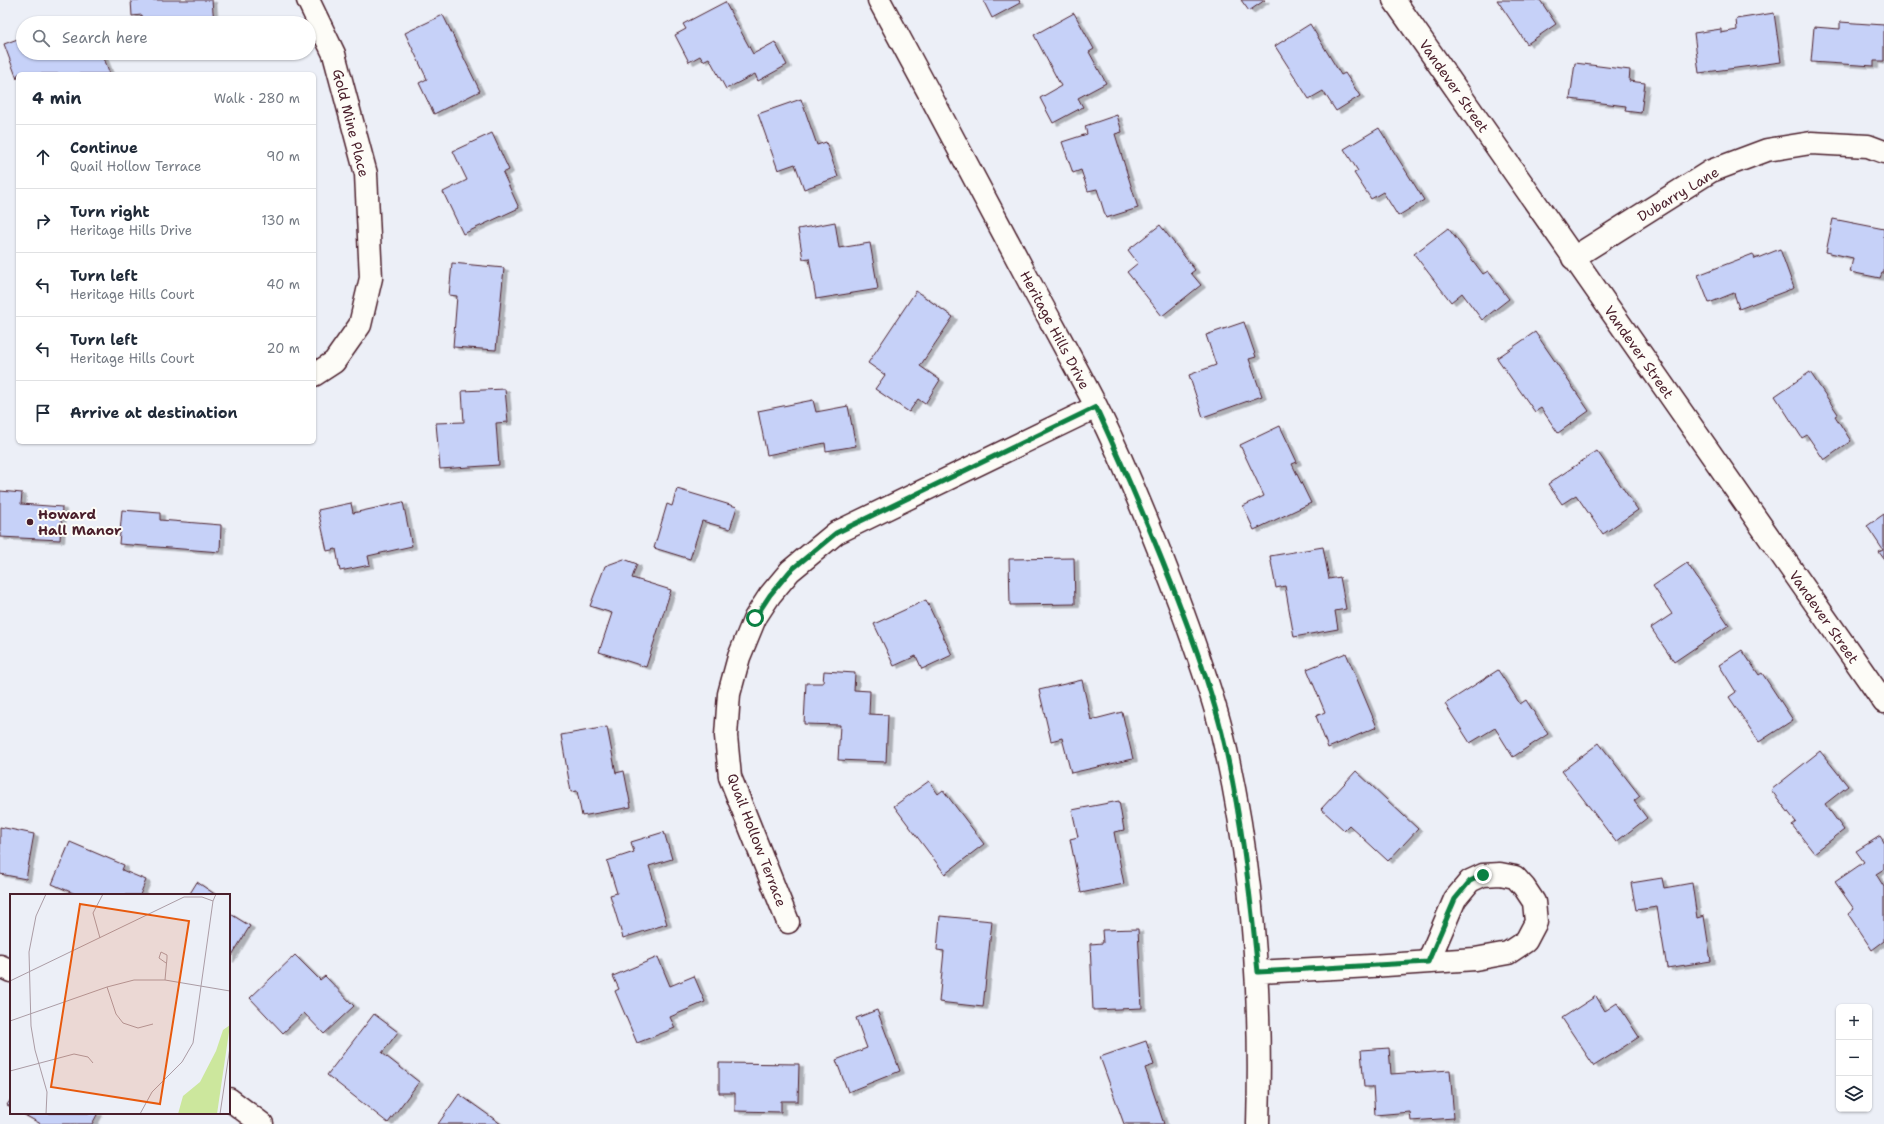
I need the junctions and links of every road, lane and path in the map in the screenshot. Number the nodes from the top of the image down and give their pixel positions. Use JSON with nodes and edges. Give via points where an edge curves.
{"nodes":[{"id":1,"x":308,"y":0,"type":"edge"},
{"id":2,"x":880,"y":0,"type":"edge"},
{"id":3,"x":1394,"y":0,"type":"edge"},
{"id":4,"x":316,"y":16,"type":"edge"},
{"id":5,"x":316,"y":17,"type":"edge"},
{"id":6,"x":1884,"y":152,"type":"edge"},
{"id":7,"x":1573,"y":258,"type":"junction"},
{"id":8,"x":316,"y":374,"type":"edge"},
{"id":9,"x":1096,"y":407,"type":"junction"},
{"id":10,"x":1884,"y":702,"type":"edge"},
{"id":11,"x":788,"y":922,"type":"dead end"},
{"id":12,"x":1428,"y":962,"type":"junction"},
{"id":13,"x":0,"y":966,"type":"edge"},
{"id":14,"x":10,"y":971,"type":"edge"},
{"id":15,"x":1258,"y":972,"type":"junction"},
{"id":16,"x":230,"y":1100,"type":"edge"},
{"id":17,"x":262,"y":1124,"type":"edge"},
{"id":18,"x":1258,"y":1124,"type":"edge"}],
"edges":[{"from":1,"to":4,"type":"street","name":"Gold Mine Place"},
{"from":2,"to":9,"type":"street","name":"Heritage Hills Drive"},
{"from":3,"to":7,"type":"street","name":"Vandever Street"},
{"from":5,"to":8,"type":"street","name":"Gold Mine Place","via":[[334,54],[366,174],[371,278],[360,325],[334,362]]},
{"from":6,"to":7,"type":"street","name":"Dubarry Lane","via":[[1868,146],[1811,143],[1768,150],[1711,170]]},
{"from":7,"to":10,"type":"street","name":"Vandever Street"},
{"from":9,"to":11,"type":"street","name":"Quail Hollow Terrace","via":[[836,533],[790,571],[755,618],[739,657],[729,694],[726,736],[730,777]]},
{"from":9,"to":15,"type":"street","name":"Heritage Hills Drive","via":[[1138,499],[1170,578],[1203,668],[1222,733],[1239,821]]},
{"from":12,"to":12,"type":"street","via":[[1475,959],[1508,952],[1526,941],[1536,922],[1534,902],[1524,887],[1515,877],[1500,874],[1483,875],[1470,881],[1455,899]]},
{"from":12,"to":15,"type":"street"},
{"from":13,"to":14,"type":"street"},
{"from":15,"to":18,"type":"street","name":"Heritage Hills Drive"},
{"from":16,"to":17,"type":"street"}]}
